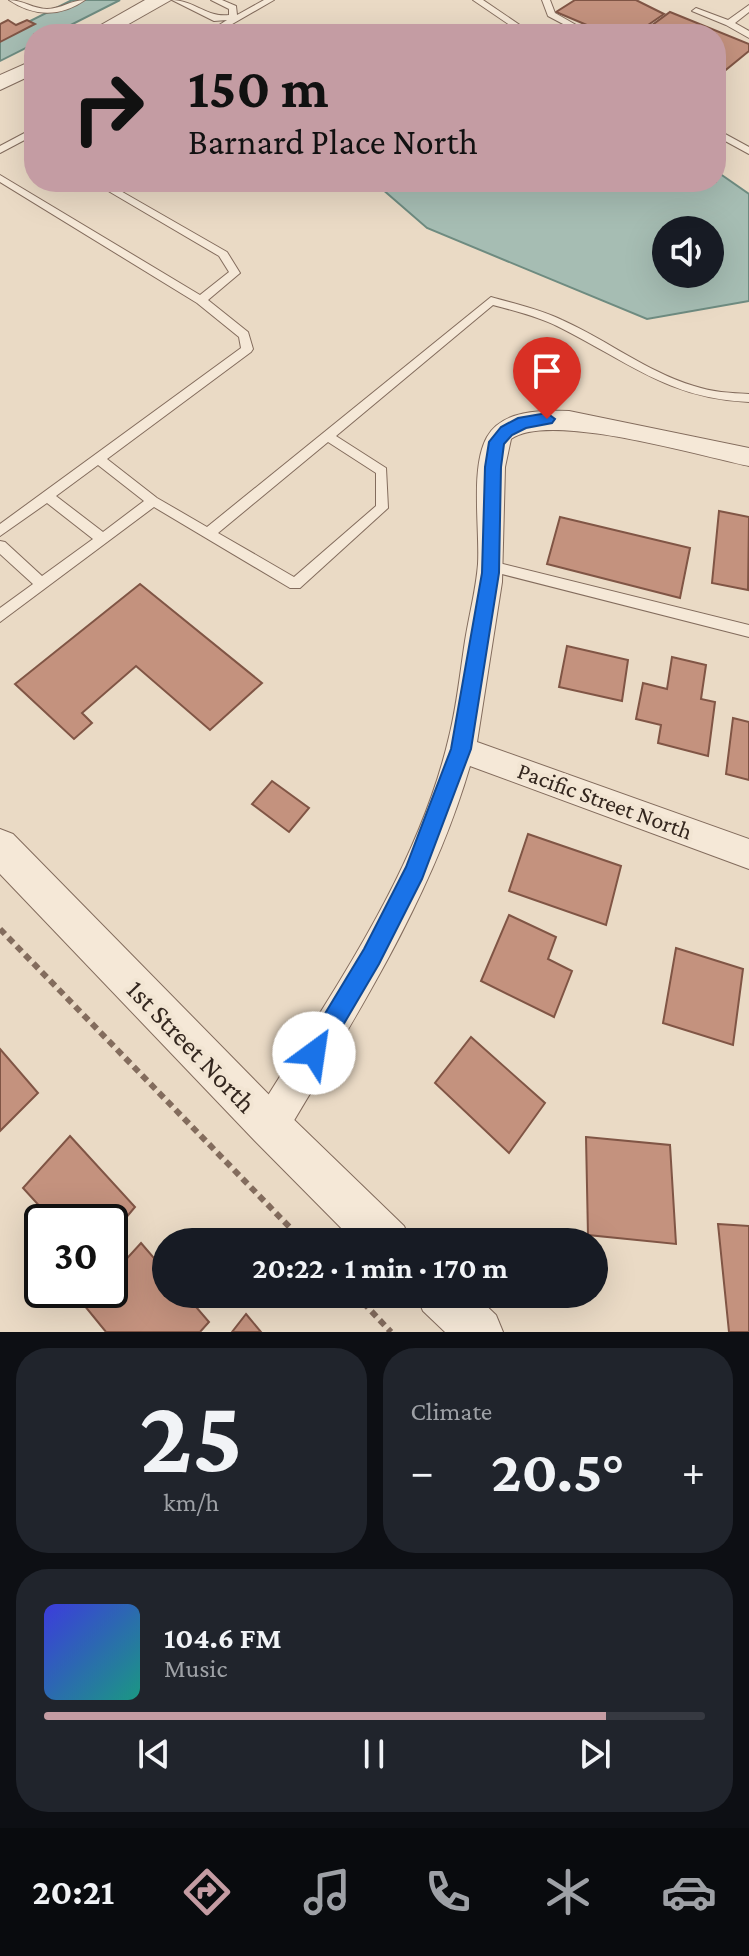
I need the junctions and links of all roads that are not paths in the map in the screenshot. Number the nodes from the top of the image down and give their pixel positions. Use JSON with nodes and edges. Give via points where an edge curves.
{"nodes":[{"id":1,"x":13,"y":0,"type":"edge"},
{"id":2,"x":81,"y":0,"type":"edge"},
{"id":3,"x":161,"y":0,"type":"edge"},
{"id":4,"x":176,"y":0,"type":"edge"},
{"id":5,"x":215,"y":0,"type":"edge"},
{"id":6,"x":270,"y":0,"type":"edge"},
{"id":7,"x":477,"y":0,"type":"edge"},
{"id":8,"x":546,"y":0,"type":"edge"},
{"id":9,"x":749,"y":8,"type":"edge"},
{"id":10,"x":696,"y":11,"type":"dead end"},
{"id":11,"x":235,"y":18,"type":"junction"},
{"id":12,"x":729,"y":23,"type":"junction"},
{"id":13,"x":114,"y":24,"type":"edge"},
{"id":14,"x":225,"y":24,"type":"edge"},
{"id":15,"x":514,"y":24,"type":"edge"},
{"id":16,"x":570,"y":24,"type":"edge"},
{"id":17,"x":749,"y":35,"type":"edge"},
{"id":18,"x":24,"y":71,"type":"edge"},
{"id":19,"x":0,"y":83,"type":"edge"},
{"id":20,"x":23,"y":137,"type":"edge"},
{"id":21,"x":726,"y":137,"type":"edge"},
{"id":22,"x":747,"y":148,"type":"edge"},
{"id":23,"x":0,"y":150,"type":"edge"},
{"id":24,"x":0,"y":178,"type":"edge"},
{"id":25,"x":115,"y":192,"type":"edge"},
{"id":26,"x":201,"y":300,"type":"junction"},
{"id":27,"x":749,"y":398,"type":"edge"},
{"id":28,"x":327,"y":436,"type":"junction"},
{"id":29,"x":749,"y":457,"type":"edge"},
{"id":30,"x":98,"y":459,"type":"junction"},
{"id":31,"x":47,"y":496,"type":"junction"},
{"id":32,"x":153,"y":501,"type":"junction"},
{"id":33,"x":0,"y":531,"type":"edge"},
{"id":34,"x":207,"y":534,"type":"junction"},
{"id":35,"x":102,"y":538,"type":"junction"},
{"id":36,"x":0,"y":546,"type":"edge"},
{"id":37,"x":491,"y":566,"type":"junction"},
{"id":38,"x":42,"y":584,"type":"junction"},
{"id":39,"x":0,"y":616,"type":"edge"},
{"id":40,"x":749,"y":631,"type":"edge"},
{"id":41,"x":461,"y":749,"type":"junction"},
{"id":42,"x":0,"y":847,"type":"edge"},
{"id":43,"x":749,"y":854,"type":"edge"},
{"id":44,"x":270,"y":1126,"type":"junction"},
{"id":45,"x":374,"y":1228,"type":"edge"},
{"id":46,"x":454,"y":1308,"type":"edge"},
{"id":47,"x":479,"y":1332,"type":"edge"}],
"edges":[{"from":1,"to":2,"type":"lane","via":[[51,13]]},
{"from":3,"to":13,"type":"street"},
{"from":4,"to":11,"type":"lane","via":[[217,19]]},
{"from":5,"to":11,"type":"lane","via":[[233,8]]},
{"from":6,"to":11,"type":"lane"},
{"from":7,"to":15,"type":"lane"},
{"from":8,"to":16,"type":"lane","via":[[551,14]]},
{"from":9,"to":12,"type":"lane"},
{"from":10,"to":12,"type":"lane"},
{"from":11,"to":14,"type":"lane"},
{"from":12,"to":17,"type":"lane"},
{"from":18,"to":19,"type":"street"},
{"from":20,"to":23,"type":"lane"},
{"from":21,"to":22,"type":"lane"},
{"from":24,"to":26,"type":"lane"},
{"from":25,"to":26,"type":"lane","via":[[223,254],[235,273]]},
{"from":26,"to":30,"type":"lane","via":[[244,335],[247,349]]},
{"from":27,"to":28,"type":"lane","via":[[723,400],[681,386],[534,313],[491,301]]},
{"from":28,"to":34,"type":"lane"},
{"from":28,"to":34,"type":"lane","via":[[382,471],[382,508],[295,584]]},
{"from":29,"to":37,"type":"street","via":[[547,419],[523,422],[497,442]]},
{"from":30,"to":31,"type":"lane"},
{"from":30,"to":32,"type":"lane"},
{"from":31,"to":33,"type":"lane"},
{"from":31,"to":35,"type":"lane"},
{"from":32,"to":34,"type":"lane"},
{"from":32,"to":35,"type":"lane"},
{"from":35,"to":38,"type":"lane"},
{"from":36,"to":38,"type":"lane"},
{"from":37,"to":40,"type":"lane"},
{"from":37,"to":41,"type":"street"},
{"from":38,"to":39,"type":"lane"},
{"from":41,"to":43,"type":"street","name":"Pacific Street North"},
{"from":41,"to":44,"type":"street","via":[[434,823],[372,956]]},
{"from":42,"to":44,"type":"street","name":"1st Street North"},
{"from":44,"to":45,"type":"street","name":"1st Street North"},
{"from":46,"to":47,"type":"street"}]}
